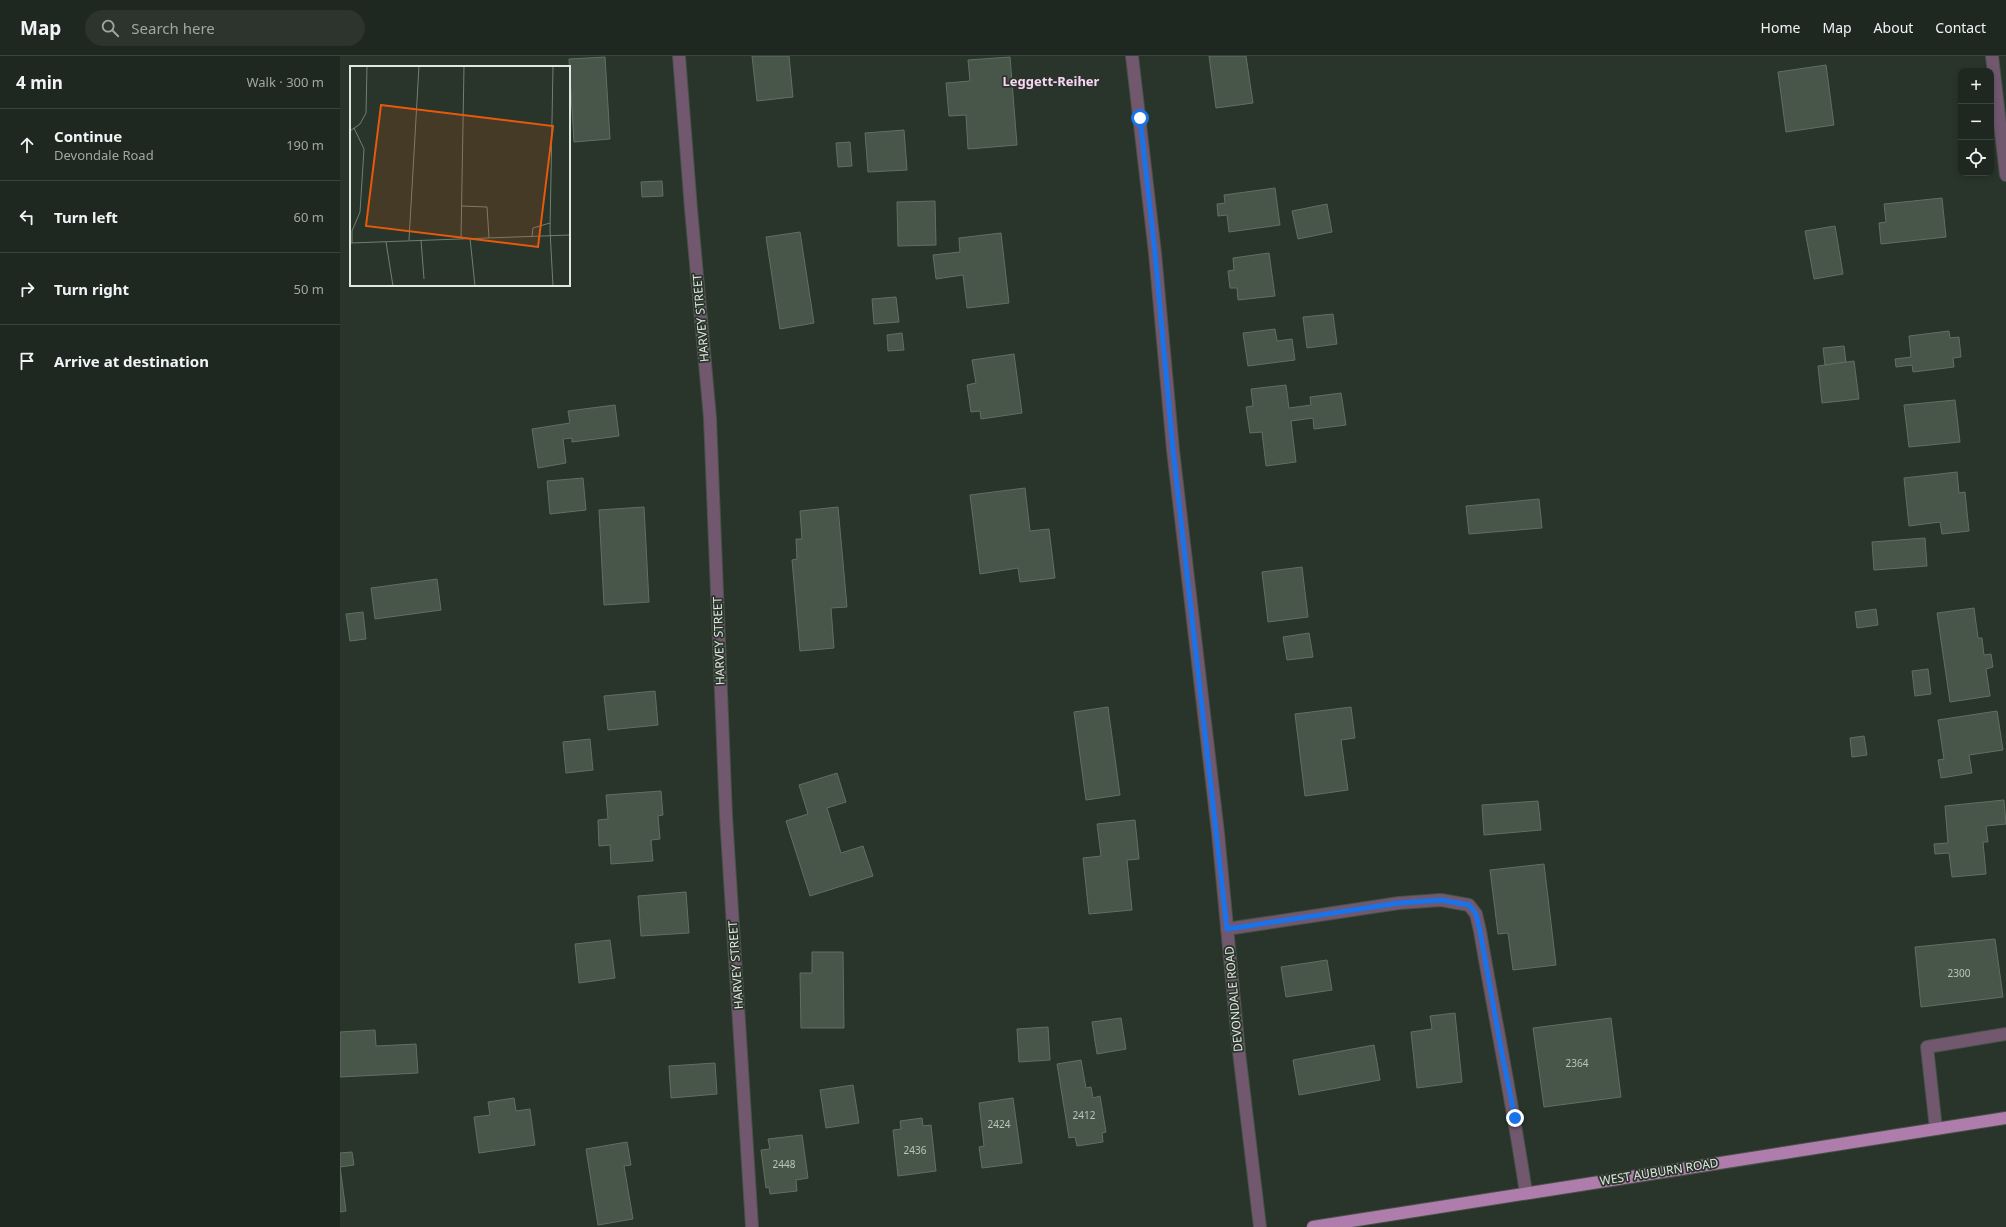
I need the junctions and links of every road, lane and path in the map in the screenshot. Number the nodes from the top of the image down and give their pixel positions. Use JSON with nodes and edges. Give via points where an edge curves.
{"nodes":[{"id":1,"x":680,"y":56,"type":"edge"},
{"id":2,"x":1132,"y":56,"type":"edge"},
{"id":3,"x":1992,"y":56,"type":"edge"},
{"id":4,"x":2006,"y":176,"type":"edge"},
{"id":5,"x":1227,"y":929,"type":"junction"},
{"id":6,"x":2006,"y":1034,"type":"edge"},
{"id":7,"x":2006,"y":1118,"type":"edge"},
{"id":8,"x":1936,"y":1129,"type":"junction"},
{"id":9,"x":1526,"y":1193,"type":"junction"},
{"id":10,"x":1348,"y":1224,"type":"edge"},
{"id":11,"x":752,"y":1227,"type":"edge"},
{"id":12,"x":1260,"y":1227,"type":"edge"},
{"id":13,"x":1313,"y":1227,"type":"edge"}],
"edges":[{"from":1,"to":11,"type":"street","name":"HARVEY STREET","via":[[710,418],[726,816]]},
{"from":2,"to":5,"type":"street","name":"DEVONDALE ROAD"},
{"from":3,"to":4,"type":"street"},
{"from":5,"to":9,"type":"street","via":[[1399,903],[1441,900],[1469,905],[1476,914],[1480,931],[1515,1118]]},
{"from":5,"to":12,"type":"street","name":"DEVONDALE ROAD"},
{"from":6,"to":8,"type":"street","via":[[1927,1047]]},
{"from":7,"to":8,"type":"main road","name":"WEST AUBURN ROAD"},
{"from":8,"to":9,"type":"main road","name":"WEST AUBURN ROAD"},
{"from":9,"to":10,"type":"main road","name":"WEST AUBURN ROAD"},
{"from":10,"to":13,"type":"main road","name":"WEST AUBURN ROAD"}]}
